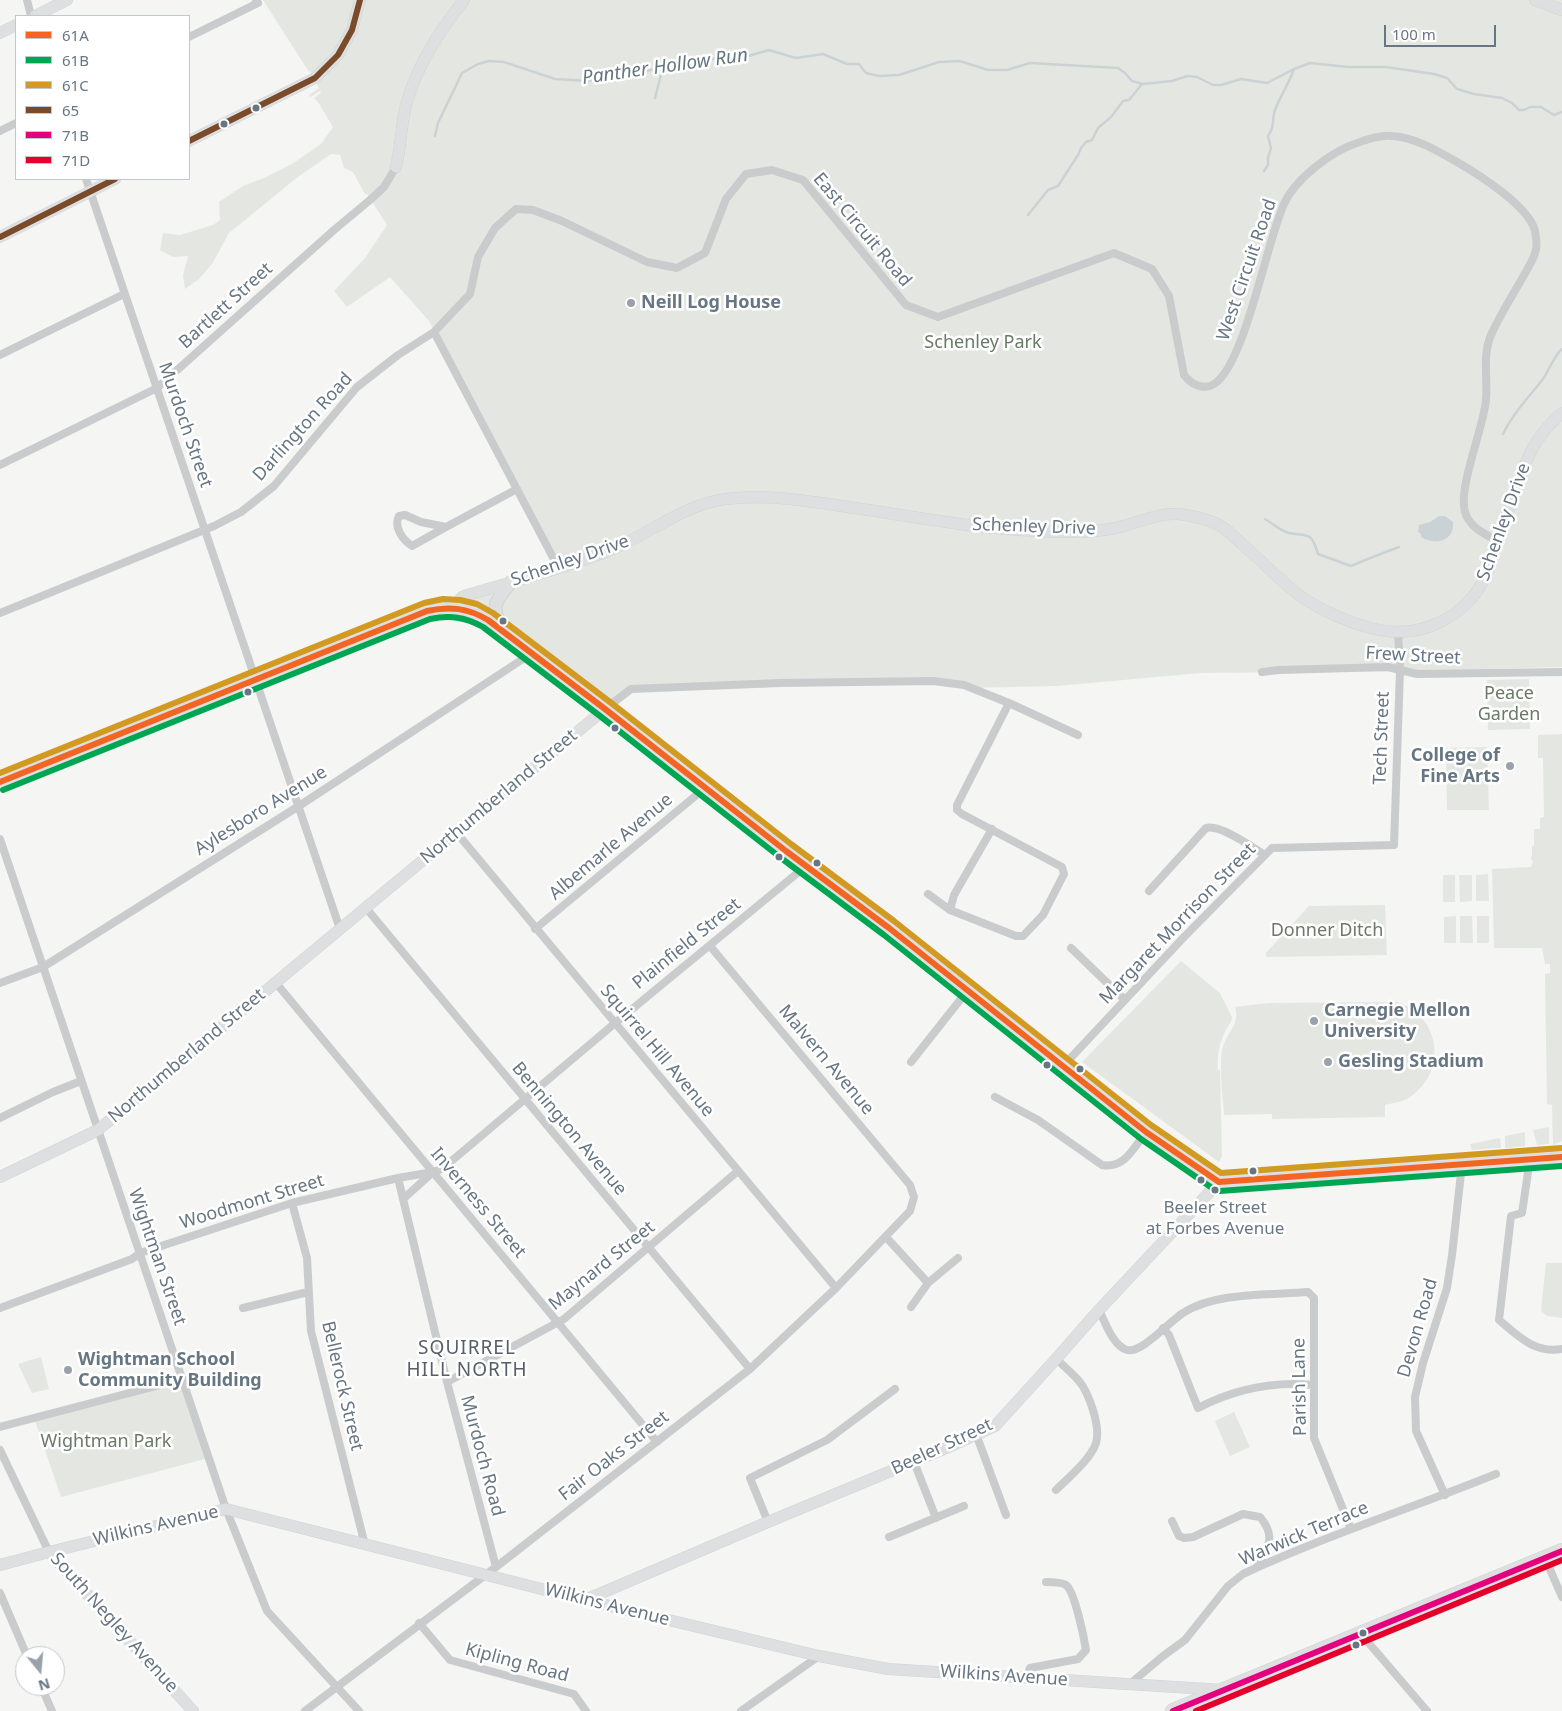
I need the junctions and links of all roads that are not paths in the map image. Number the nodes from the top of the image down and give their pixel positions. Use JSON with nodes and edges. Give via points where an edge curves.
{"nodes":[{"id":1,"x":27,"y":0,"type":"edge"},
{"id":2,"x":68,"y":0,"type":"edge"},
{"id":3,"x":256,"y":0,"type":"edge"},
{"id":4,"x":360,"y":0,"type":"edge"},
{"id":5,"x":464,"y":0,"type":"edge"},
{"id":6,"x":1535,"y":0,"type":"edge"},
{"id":7,"x":1562,"y":10,"type":"edge"},
{"id":8,"x":33,"y":15,"type":"edge"},
{"id":9,"x":35,"y":15,"type":"edge"},
{"id":10,"x":15,"y":26,"type":"edge"},
{"id":11,"x":0,"y":33,"type":"edge"},
{"id":12,"x":190,"y":37,"type":"edge"},
{"id":13,"x":15,"y":124,"type":"edge"},
{"id":14,"x":0,"y":131,"type":"edge"},
{"id":15,"x":190,"y":140,"type":"edge"},
{"id":16,"x":396,"y":167,"type":"joint"},
{"id":17,"x":86,"y":180,"type":"edge"},
{"id":18,"x":113,"y":180,"type":"edge"},
{"id":19,"x":90,"y":192,"type":"junction"},
{"id":20,"x":0,"y":237,"type":"edge"},
{"id":21,"x":124,"y":294,"type":"junction"},
{"id":22,"x":434,"y":332,"type":"junction"},
{"id":23,"x":0,"y":356,"type":"edge"},
{"id":24,"x":1184,"y":375,"type":"joint"},
{"id":25,"x":156,"y":388,"type":"junction"},
{"id":26,"x":1562,"y":412,"type":"edge"},
{"id":27,"x":0,"y":465,"type":"edge"},
{"id":28,"x":517,"y":489,"type":"junction"},
{"id":29,"x":446,"y":527,"type":"junction"},
{"id":30,"x":205,"y":530,"type":"junction"},
{"id":31,"x":1497,"y":542,"type":"junction"},
{"id":32,"x":558,"y":567,"type":"junction"},
{"id":33,"x":511,"y":582,"type":"junction"},
{"id":34,"x":454,"y":607,"type":"junction"},
{"id":35,"x":0,"y":613,"type":"edge"},
{"id":36,"x":504,"y":632,"type":"junction"},
{"id":37,"x":1398,"y":632,"type":"junction"},
{"id":38,"x":532,"y":653,"type":"junction"},
{"id":39,"x":1400,"y":670,"type":"junction"},
{"id":40,"x":1262,"y":672,"type":"dead end"},
{"id":41,"x":1562,"y":672,"type":"edge"},
{"id":42,"x":256,"y":680,"type":"junction"},
{"id":43,"x":1009,"y":703,"type":"junction"},
{"id":44,"x":605,"y":709,"type":"junction"},
{"id":45,"x":1078,"y":735,"type":"dead end"},
{"id":46,"x":0,"y":782,"type":"edge"},
{"id":47,"x":705,"y":788,"type":"junction"},
{"id":48,"x":298,"y":806,"type":"junction"},
{"id":49,"x":992,"y":829,"type":"junction"},
{"id":50,"x":456,"y":832,"type":"junction"},
{"id":51,"x":0,"y":839,"type":"edge"},
{"id":52,"x":1394,"y":844,"type":"joint"},
{"id":53,"x":1264,"y":855,"type":"junction"},
{"id":54,"x":4,"y":865,"type":"edge"},
{"id":55,"x":806,"y":866,"type":"junction"},
{"id":56,"x":1149,"y":891,"type":"dead end"},
{"id":57,"x":928,"y":894,"type":"dead end"},
{"id":58,"x":366,"y":908,"type":"junction"},
{"id":59,"x":950,"y":910,"type":"junction"},
{"id":60,"x":340,"y":929,"type":"junction"},
{"id":61,"x":535,"y":929,"type":"junction"},
{"id":62,"x":710,"y":946,"type":"junction"},
{"id":63,"x":1071,"y":948,"type":"dead end"},
{"id":64,"x":43,"y":967,"type":"junction"},
{"id":65,"x":0,"y":983,"type":"edge"},
{"id":66,"x":276,"y":983,"type":"junction"},
{"id":67,"x":968,"y":990,"type":"junction"},
{"id":68,"x":1125,"y":1000,"type":"junction"},
{"id":69,"x":614,"y":1024,"type":"junction"},
{"id":70,"x":911,"y":1062,"type":"dead end"},
{"id":71,"x":1064,"y":1065,"type":"junction"},
{"id":72,"x":81,"y":1081,"type":"junction"},
{"id":73,"x":995,"y":1097,"type":"dead end"},
{"id":74,"x":525,"y":1100,"type":"junction"},
{"id":75,"x":0,"y":1118,"type":"edge"},
{"id":76,"x":98,"y":1130,"type":"junction"},
{"id":77,"x":1146,"y":1132,"type":"junction"},
{"id":78,"x":1562,"y":1157,"type":"edge"},
{"id":79,"x":1530,"y":1160,"type":"junction"},
{"id":80,"x":1462,"y":1164,"type":"junction"},
{"id":81,"x":738,"y":1171,"type":"junction"},
{"id":82,"x":433,"y":1172,"type":"junction"},
{"id":83,"x":0,"y":1177,"type":"edge"},
{"id":84,"x":398,"y":1178,"type":"junction"},
{"id":85,"x":1219,"y":1182,"type":"junction"},
{"id":86,"x":914,"y":1197,"type":"joint"},
{"id":87,"x":402,"y":1199,"type":"junction"},
{"id":88,"x":292,"y":1203,"type":"junction"},
{"id":89,"x":886,"y":1237,"type":"junction"},
{"id":90,"x":649,"y":1248,"type":"junction"},
{"id":91,"x":140,"y":1253,"type":"junction"},
{"id":92,"x":958,"y":1258,"type":"dead end"},
{"id":93,"x":928,"y":1283,"type":"junction"},
{"id":94,"x":836,"y":1288,"type":"junction"},
{"id":95,"x":308,"y":1292,"type":"junction"},
{"id":96,"x":911,"y":1307,"type":"dead end"},
{"id":97,"x":0,"y":1308,"type":"edge"},
{"id":98,"x":243,"y":1308,"type":"dead end"},
{"id":99,"x":1099,"y":1310,"type":"junction"},
{"id":100,"x":557,"y":1322,"type":"junction"},
{"id":101,"x":1163,"y":1328,"type":"junction"},
{"id":102,"x":1562,"y":1349,"type":"edge"},
{"id":103,"x":1056,"y":1359,"type":"junction"},
{"id":104,"x":750,"y":1369,"type":"junction"},
{"id":105,"x":183,"y":1379,"type":"junction"},
{"id":106,"x":446,"y":1382,"type":"junction"},
{"id":107,"x":1313,"y":1386,"type":"junction"},
{"id":108,"x":895,"y":1390,"type":"dead end"},
{"id":109,"x":0,"y":1426,"type":"edge"},
{"id":110,"x":976,"y":1434,"type":"junction"},
{"id":111,"x":657,"y":1442,"type":"junction"},
{"id":112,"x":0,"y":1450,"type":"edge"},
{"id":113,"x":914,"y":1462,"type":"junction"},
{"id":114,"x":1496,"y":1474,"type":"dead end"},
{"id":115,"x":1056,"y":1490,"type":"dead end"},
{"id":116,"x":1445,"y":1495,"type":"junction"},
{"id":117,"x":964,"y":1506,"type":"dead end"},
{"id":118,"x":226,"y":1509,"type":"junction"},
{"id":119,"x":1006,"y":1514,"type":"dead end"},
{"id":120,"x":936,"y":1518,"type":"junction"},
{"id":121,"x":1172,"y":1521,"type":"dead end"},
{"id":122,"x":768,"y":1522,"type":"junction"},
{"id":123,"x":1351,"y":1529,"type":"junction"},
{"id":124,"x":889,"y":1537,"type":"dead end"},
{"id":125,"x":365,"y":1546,"type":"junction"},
{"id":126,"x":1562,"y":1551,"type":"edge"},
{"id":127,"x":49,"y":1552,"type":"junction"},
{"id":128,"x":1545,"y":1558,"type":"junction"},
{"id":129,"x":0,"y":1565,"type":"edge"},
{"id":130,"x":496,"y":1566,"type":"junction"},
{"id":131,"x":1256,"y":1568,"type":"junction"},
{"id":132,"x":484,"y":1575,"type":"junction"},
{"id":133,"x":1046,"y":1582,"type":"dead end"},
{"id":134,"x":0,"y":1594,"type":"edge"},
{"id":135,"x":1562,"y":1596,"type":"edge"},
{"id":136,"x":586,"y":1600,"type":"junction"},
{"id":137,"x":419,"y":1623,"type":"junction"},
{"id":138,"x":1361,"y":1634,"type":"junction"},
{"id":139,"x":23,"y":1646,"type":"edge"},
{"id":140,"x":819,"y":1656,"type":"junction"},
{"id":141,"x":1026,"y":1678,"type":"junction"},
{"id":142,"x":1130,"y":1683,"type":"junction"},
{"id":143,"x":336,"y":1686,"type":"junction"},
{"id":144,"x":1224,"y":1690,"type":"junction"},
{"id":145,"x":45,"y":1696,"type":"edge"},
{"id":146,"x":52,"y":1711,"type":"edge"},
{"id":147,"x":193,"y":1711,"type":"edge"},
{"id":148,"x":305,"y":1711,"type":"edge"},
{"id":149,"x":359,"y":1711,"type":"edge"},
{"id":150,"x":586,"y":1711,"type":"edge"},
{"id":151,"x":741,"y":1711,"type":"edge"},
{"id":152,"x":1174,"y":1711,"type":"edge"},
{"id":153,"x":1427,"y":1711,"type":"edge"}],
"edges":[{"from":1,"to":8,"type":"street"},
{"from":2,"to":9,"type":"street"},
{"from":3,"to":12,"type":"street","via":[[258,3]]},
{"from":4,"to":15,"type":"street","via":[[352,30],[338,55],[315,78]]},
{"from":5,"to":16,"type":"street","via":[[419,66],[406,106]]},
{"from":6,"to":7,"type":"street"},
{"from":10,"to":11,"type":"street"},
{"from":13,"to":14,"type":"street"},
{"from":16,"to":25,"type":"street","name":"Bartlett Street","via":[[384,187],[370,200]]},
{"from":17,"to":19,"type":"street","name":"Murdoch Street"},
{"from":18,"to":19,"type":"street"},
{"from":19,"to":20,"type":"street"},
{"from":19,"to":21,"type":"street","name":"Murdoch Street"},
{"from":21,"to":23,"type":"street"},
{"from":21,"to":25,"type":"street","name":"Murdoch Street"},
{"from":22,"to":24,"type":"street","name":"East Circuit Road","via":[[470,294],[478,258],[495,228],[516,209],[533,210],[647,262],[677,268],[705,253],[726,199],[746,174],[772,170],[803,180],[906,305],[938,317],[1114,253],[1152,270],[1169,296]]},
{"from":22,"to":28,"type":"street"},
{"from":22,"to":30,"type":"street","name":"Darlington Road","via":[[357,387],[274,486],[241,512]]},
{"from":24,"to":31,"type":"street","name":"West Circuit Road","via":[[1189,382],[1207,386],[1215,383],[1227,368],[1252,307],[1284,203],[1295,186],[1312,170],[1350,145],[1391,136],[1442,153],[1488,180],[1525,213],[1534,229],[1536,249],[1497,322],[1486,350],[1483,422],[1463,495],[1465,514],[1475,528]]},
{"from":25,"to":27,"type":"street","name":"Bartlett Street"},
{"from":25,"to":30,"type":"street","name":"Murdoch Street"},
{"from":26,"to":31,"type":"street","name":"Schenley Drive","via":[[1545,429],[1530,452]]},
{"from":28,"to":29,"type":"street"},
{"from":28,"to":32,"type":"street"},
{"from":29,"to":29,"type":"street","via":[[406,515],[399,516],[396,521],[405,542],[412,546]]},
{"from":30,"to":35,"type":"street","name":"Darlington Road"},
{"from":30,"to":42,"type":"street","name":"Murdoch Street"},
{"from":31,"to":37,"type":"street","name":"Schenley Drive","via":[[1489,570],[1479,588],[1462,607],[1435,625]]},
{"from":32,"to":33,"type":"street","name":"Schenley Drive"},
{"from":32,"to":37,"type":"street","name":"Schenley Drive","via":[[628,543],[674,515],[695,507],[748,497],[813,502],[1025,531],[1092,532],[1130,525],[1161,514],[1182,514],[1222,527],[1298,595],[1315,605],[1368,628]]},
{"from":33,"to":34,"type":"street","name":"Schenley Drive","via":[[462,597]]},
{"from":33,"to":36,"type":"main road","via":[[495,607],[495,615]]},
{"from":34,"to":36,"type":"main road","via":[[477,613]]},
{"from":34,"to":42,"type":"main road","via":[[427,612]]},
{"from":36,"to":38,"type":"main road"},
{"from":37,"to":39,"type":"street","name":"Tech Street"},
{"from":38,"to":44,"type":"main road"},
{"from":38,"to":48,"type":"street","name":"Aylesboro Avenue"},
{"from":39,"to":40,"type":"street","name":"Frew Street","via":[[1388,667]]},
{"from":39,"to":41,"type":"street","name":"Frew Street","via":[[1417,674]]},
{"from":39,"to":52,"type":"street","name":"Tech Street"},
{"from":42,"to":46,"type":"main road"},
{"from":42,"to":48,"type":"street"},
{"from":43,"to":44,"type":"street","name":"Northumberland Street","via":[[964,684],[889,681],[631,689]]},
{"from":43,"to":45,"type":"street","name":"Northumberland Street"},
{"from":43,"to":49,"type":"street","via":[[957,805],[962,814]]},
{"from":44,"to":47,"type":"main road"},
{"from":44,"to":50,"type":"street","name":"Northumberland Street"},
{"from":47,"to":55,"type":"main road"},
{"from":47,"to":61,"type":"street","name":"Albemarle Avenue"},
{"from":48,"to":60,"type":"street"},
{"from":48,"to":64,"type":"street","name":"Aylesboro Avenue"},
{"from":49,"to":59,"type":"street","via":[[954,895]]},
{"from":49,"to":59,"type":"street","via":[[1062,867],[1064,874],[1043,915],[1023,936],[1016,936]]},
{"from":50,"to":58,"type":"street","name":"Northumberland Street"},
{"from":50,"to":61,"type":"street","name":"Squirrel Hill Avenue"},
{"from":51,"to":54,"type":"street","name":"Wightman Street"},
{"from":52,"to":53,"type":"street","name":"Margaret Morrison Street","via":[[1272,848]]},
{"from":53,"to":56,"type":"street","via":[[1220,829],[1206,828]]},
{"from":53,"to":68,"type":"street","name":"Margaret Morrison Street"},
{"from":54,"to":64,"type":"street","name":"Wightman Street"},
{"from":55,"to":62,"type":"street","name":"Plainfield Street"},
{"from":55,"to":67,"type":"main road"},
{"from":57,"to":59,"type":"street"},
{"from":58,"to":60,"type":"street","name":"Northumberland Street"},
{"from":58,"to":74,"type":"street","name":"Bennington Avenue"},
{"from":60,"to":66,"type":"street","name":"Northumberland Street"},
{"from":61,"to":69,"type":"street","name":"Squirrel Hill Avenue"},
{"from":62,"to":69,"type":"street","name":"Plainfield Street"},
{"from":62,"to":86,"type":"street","name":"Malvern Avenue","via":[[910,1185]]},
{"from":63,"to":68,"type":"street"},
{"from":64,"to":65,"type":"street","name":"Aylesboro Avenue"},
{"from":64,"to":72,"type":"street","name":"Wightman Street"},
{"from":66,"to":76,"type":"street","name":"Northumberland Street"},
{"from":66,"to":82,"type":"street","name":"Inverness Street"},
{"from":67,"to":70,"type":"street"},
{"from":67,"to":71,"type":"main road"},
{"from":68,"to":71,"type":"street","name":"Margaret Morrison Street"},
{"from":69,"to":74,"type":"street","name":"Plainfield Street"},
{"from":69,"to":81,"type":"street","name":"Squirrel Hill Avenue"},
{"from":71,"to":77,"type":"main road"},
{"from":72,"to":75,"type":"street"},
{"from":72,"to":76,"type":"street","name":"Wightman Street"},
{"from":73,"to":77,"type":"street","via":[[1038,1120],[1102,1165],[1110,1166],[1124,1160]]},
{"from":74,"to":82,"type":"street","name":"Plainfield Street","via":[[442,1169]]},
{"from":74,"to":90,"type":"street","name":"Bennington Avenue"},
{"from":76,"to":83,"type":"street","name":"Northumberland Street"},
{"from":76,"to":91,"type":"street","name":"Wightman Street"},
{"from":77,"to":85,"type":"main road"},
{"from":78,"to":79,"type":"main road"},
{"from":79,"to":80,"type":"main road"},
{"from":79,"to":102,"type":"street","via":[[1522,1213],[1511,1216],[1499,1320],[1528,1344]]},
{"from":80,"to":85,"type":"main road"},
{"from":80,"to":116,"type":"street","name":"Devon Road","via":[[1447,1288],[1415,1397],[1416,1431]]},
{"from":81,"to":90,"type":"street","name":"Maynard Street"},
{"from":81,"to":94,"type":"street","name":"Squirrel Hill Avenue"},
{"from":82,"to":84,"type":"street","name":"Woodmont Street"},
{"from":82,"to":87,"type":"street","name":"Plainfield Street"},
{"from":82,"to":100,"type":"street","name":"Inverness Street"},
{"from":84,"to":87,"type":"street","name":"Murdoch Road"},
{"from":84,"to":88,"type":"street","name":"Woodmont Street"},
{"from":85,"to":99,"type":"street","name":"Beeler Street"},
{"from":86,"to":89,"type":"street","name":"Fair Oaks Street","via":[[910,1211]]},
{"from":87,"to":106,"type":"street","name":"Murdoch Road"},
{"from":88,"to":91,"type":"street","name":"Woodmont Street"},
{"from":88,"to":95,"type":"street","name":"Bellerock Street","via":[[306,1258]]},
{"from":89,"to":93,"type":"street"},
{"from":89,"to":94,"type":"street","name":"Fair Oaks Street"},
{"from":90,"to":100,"type":"street","name":"Maynard Street"},
{"from":90,"to":104,"type":"street","name":"Bennington Avenue"},
{"from":91,"to":97,"type":"street","name":"Woodmont Street","via":[[132,1260]]},
{"from":91,"to":105,"type":"street","name":"Wightman Street"},
{"from":92,"to":93,"type":"street"},
{"from":93,"to":96,"type":"street"},
{"from":94,"to":104,"type":"street","name":"Fair Oaks Street"},
{"from":95,"to":98,"type":"street"},
{"from":95,"to":125,"type":"street","name":"Bellerock Street","via":[[312,1331]]},
{"from":99,"to":101,"type":"street","via":[[1115,1340],[1128,1350],[1140,1348]]},
{"from":99,"to":103,"type":"street","name":"Beeler Street"},
{"from":100,"to":106,"type":"street","name":"Maynard Street"},
{"from":100,"to":111,"type":"street","name":"Inverness Street"},
{"from":101,"to":107,"type":"street","via":[[1169,1335],[1198,1408],[1249,1388]]},
{"from":101,"to":107,"type":"street","name":"Parish Lane","via":[[1184,1312],[1224,1298],[1308,1292],[1314,1298]]},
{"from":103,"to":110,"type":"street","name":"Beeler Street","via":[[995,1426]]},
{"from":103,"to":115,"type":"street","via":[[1084,1388],[1096,1420],[1096,1442],[1090,1455]]},
{"from":104,"to":111,"type":"street","name":"Fair Oaks Street"},
{"from":105,"to":109,"type":"street"},
{"from":105,"to":118,"type":"street","name":"Wightman Street"},
{"from":106,"to":130,"type":"street","name":"Murdoch Road"},
{"from":107,"to":123,"type":"street","name":"Parish Lane","via":[[1314,1438]]},
{"from":108,"to":122,"type":"street","via":[[827,1440],[750,1478]]},
{"from":110,"to":113,"type":"street","name":"Beeler Street"},
{"from":110,"to":119,"type":"street"},
{"from":111,"to":130,"type":"street","name":"Fair Oaks Street"},
{"from":112,"to":127,"type":"street","name":"South Negley Avenue"},
{"from":113,"to":120,"type":"street"},
{"from":113,"to":122,"type":"street","name":"Beeler Street"},
{"from":114,"to":116,"type":"street","name":"Warwick Terrace"},
{"from":116,"to":123,"type":"street","name":"Warwick Terrace"},
{"from":117,"to":120,"type":"street"},
{"from":118,"to":125,"type":"street","name":"Wilkins Avenue"},
{"from":118,"to":127,"type":"street","name":"Wilkins Avenue"},
{"from":118,"to":143,"type":"street","name":"Wightman Street","via":[[267,1610]]},
{"from":120,"to":124,"type":"street"},
{"from":121,"to":131,"type":"street","via":[[1179,1536],[1184,1538],[1243,1514],[1260,1517],[1268,1526],[1270,1535],[1266,1551]]},
{"from":122,"to":136,"type":"street","name":"Beeler Street"},
{"from":123,"to":131,"type":"street","name":"Warwick Terrace"},
{"from":125,"to":132,"type":"street","name":"Wilkins Avenue"},
{"from":126,"to":128,"type":"highway"},
{"from":127,"to":129,"type":"street","name":"Wilkins Avenue"},
{"from":127,"to":147,"type":"street","name":"South Negley Avenue"},
{"from":128,"to":135,"type":"street"},
{"from":128,"to":138,"type":"highway"},
{"from":130,"to":132,"type":"street","name":"Fair Oaks Street"},
{"from":131,"to":142,"type":"street","name":"Warwick Terrace","via":[[1228,1586],[1185,1640]]},
{"from":132,"to":136,"type":"street","name":"Wilkins Avenue"},
{"from":132,"to":137,"type":"street","name":"Fair Oaks Street"},
{"from":133,"to":141,"type":"street","via":[[1060,1583],[1070,1590],[1086,1650],[1078,1659],[1030,1668]]},
{"from":134,"to":139,"type":"street"},
{"from":136,"to":140,"type":"street","name":"Wilkins Avenue"},
{"from":137,"to":143,"type":"street","name":"Fair Oaks Street"},
{"from":137,"to":150,"type":"street","name":"Kipling Road","via":[[450,1660],[574,1694]]},
{"from":138,"to":144,"type":"highway"},
{"from":138,"to":153,"type":"street"},
{"from":140,"to":141,"type":"street","name":"Wilkins Avenue","via":[[888,1669]]},
{"from":140,"to":151,"type":"street"},
{"from":141,"to":142,"type":"street","name":"Wilkins Avenue"},
{"from":142,"to":144,"type":"street","name":"Wilkins Avenue"},
{"from":143,"to":148,"type":"street","name":"Fair Oaks Street"},
{"from":143,"to":149,"type":"street","name":"Wightman Street"},
{"from":144,"to":152,"type":"highway"},
{"from":145,"to":146,"type":"street"}]}
